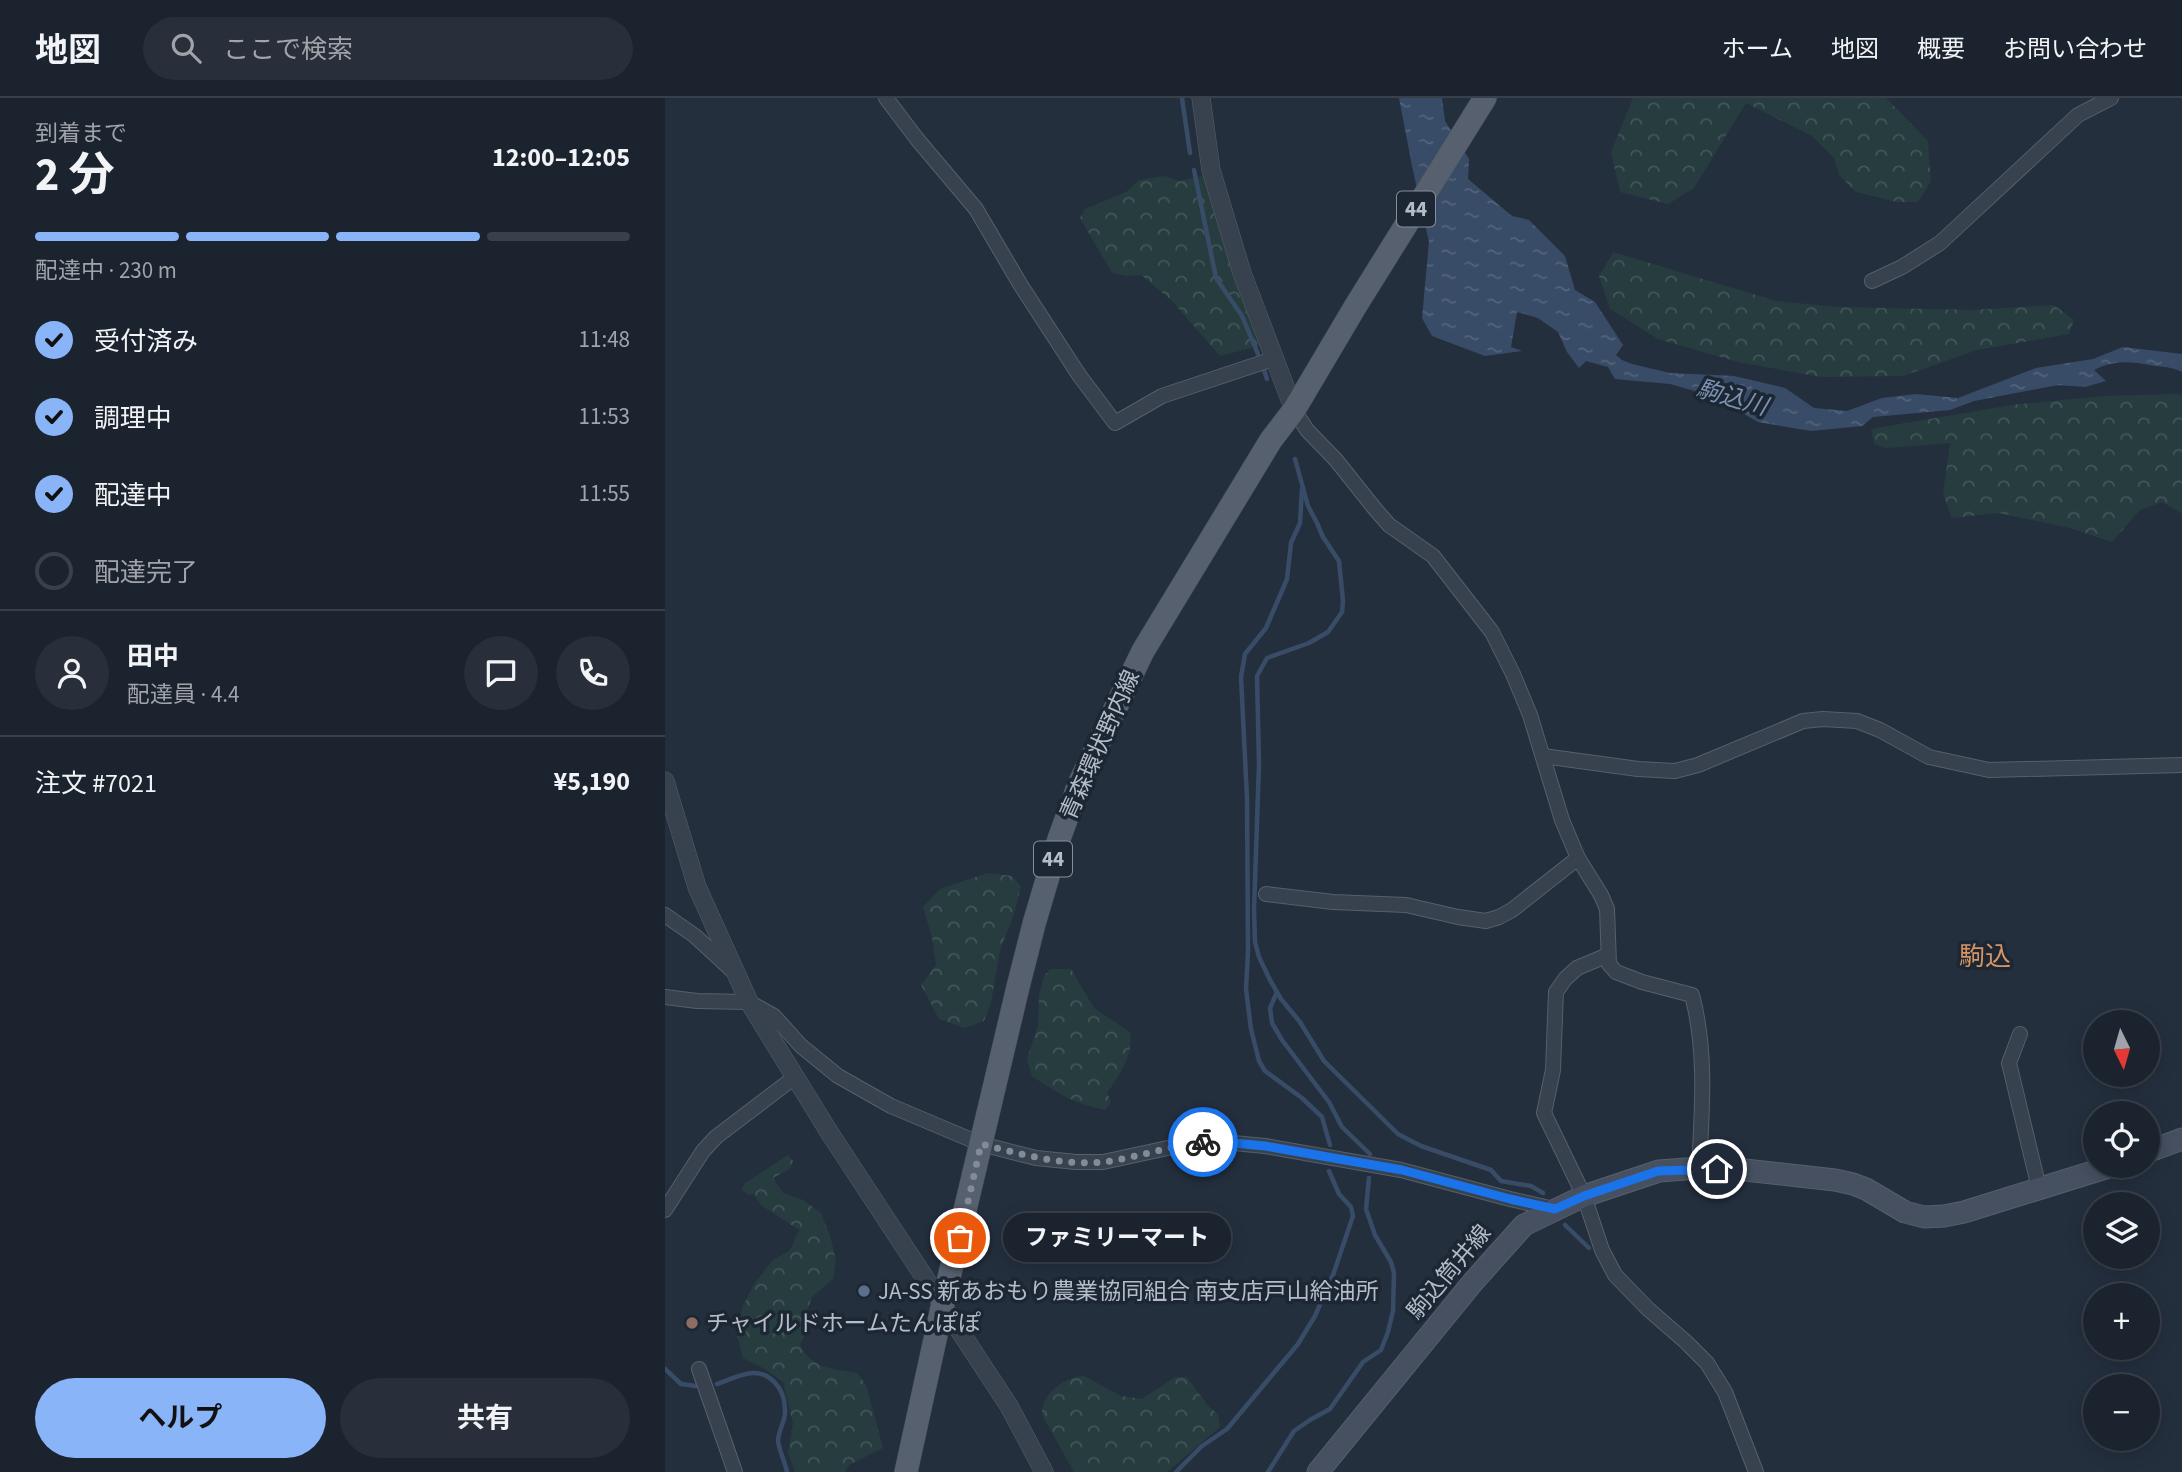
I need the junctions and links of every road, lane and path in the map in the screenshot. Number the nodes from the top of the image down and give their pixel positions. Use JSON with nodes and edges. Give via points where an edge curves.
{"nodes":[{"id":1,"x":886,"y":98,"type":"edge"},
{"id":2,"x":1201,"y":98,"type":"edge"},
{"id":3,"x":2111,"y":98,"type":"edge"},
{"id":4,"x":1482,"y":105,"type":"edge"},
{"id":5,"x":1872,"y":281,"type":"dead end"},
{"id":6,"x":1273,"y":359,"type":"junction"},
{"id":7,"x":1294,"y":410,"type":"junction"},
{"id":8,"x":1543,"y":756,"type":"junction"},
{"id":9,"x":2182,"y":765,"type":"edge"},
{"id":10,"x":665,"y":781,"type":"edge"},
{"id":11,"x":1578,"y":858,"type":"junction"},
{"id":12,"x":1266,"y":894,"type":"dead end"},
{"id":13,"x":665,"y":915,"type":"edge"},
{"id":14,"x":1608,"y":955,"type":"junction"},
{"id":15,"x":737,"y":975,"type":"junction"},
{"id":16,"x":665,"y":997,"type":"edge"},
{"id":17,"x":749,"y":1002,"type":"junction"},
{"id":18,"x":2020,"y":1034,"type":"dead end"},
{"id":19,"x":795,"y":1077,"type":"junction"},
{"id":20,"x":2182,"y":1139,"type":"edge"},
{"id":21,"x":981,"y":1144,"type":"junction"},
{"id":22,"x":2160,"y":1147,"type":"edge"},
{"id":23,"x":1699,"y":1168,"type":"junction"},
{"id":24,"x":2083,"y":1175,"type":"edge"},
{"id":25,"x":2039,"y":1188,"type":"junction"},
{"id":26,"x":1584,"y":1196,"type":"junction"},
{"id":27,"x":1555,"y":1209,"type":"junction"},
{"id":28,"x":665,"y":1210,"type":"edge"},
{"id":29,"x":943,"y":1303,"type":"junction"},
{"id":30,"x":699,"y":1369,"type":"dead end"},
{"id":31,"x":735,"y":1472,"type":"edge"},
{"id":32,"x":906,"y":1472,"type":"edge"},
{"id":33,"x":1044,"y":1472,"type":"edge"},
{"id":34,"x":1318,"y":1472,"type":"edge"},
{"id":35,"x":1756,"y":1472,"type":"edge"}],
"edges":[{"from":1,"to":6,"type":"street","via":[[975,209],[1079,375],[1115,423],[1162,396]]},
{"from":2,"to":6,"type":"street","via":[[1211,170]]},
{"from":3,"to":5,"type":"street","via":[[2078,115],[1940,243]]},
{"from":4,"to":7,"type":"main road","name":"青森環状野内線","number":"44"},
{"from":6,"to":7,"type":"street"},
{"from":7,"to":8,"type":"street","via":[[1389,525],[1433,556],[1492,632]]},
{"from":7,"to":21,"type":"main road","name":"青森環状野内線","number":"44","via":[[1143,651],[1079,784],[1034,924]]},
{"from":8,"to":9,"type":"street","via":[[1675,771],[1803,721],[1823,719],[1857,721],[1930,757],[1989,770]]},
{"from":8,"to":11,"type":"street"},
{"from":10,"to":15,"type":"street","via":[[697,887]]},
{"from":11,"to":12,"type":"street","via":[[1512,910],[1486,921],[1406,905]]},
{"from":11,"to":14,"type":"street","via":[[1607,909]]},
{"from":13,"to":15,"type":"street"},
{"from":14,"to":23,"type":"street","via":[[1616,972],[1692,995],[1703,1086]]},
{"from":14,"to":26,"type":"street","via":[[1577,968],[1556,992],[1553,1070],[1543,1114]]},
{"from":15,"to":17,"type":"street"},
{"from":16,"to":17,"type":"street"},
{"from":17,"to":19,"type":"street"},
{"from":17,"to":21,"type":"street","via":[[774,1016],[838,1076],[891,1106]]},
{"from":18,"to":25,"type":"street","via":[[2009,1063]]},
{"from":19,"to":28,"type":"street","via":[[716,1137]]},
{"from":19,"to":29,"type":"street"},
{"from":20,"to":22,"type":"main road"},
{"from":21,"to":27,"type":"street","via":[[1076,1163],[1201,1142],[1255,1145],[1402,1170]]},
{"from":21,"to":29,"type":"main road","name":"青森環状野内線","number":"44"},
{"from":23,"to":25,"type":"main road","name":"駒込筒井線","via":[[1853,1184],[1924,1217],[1964,1212]]},
{"from":23,"to":26,"type":"main road","name":"駒込筒井線","via":[[1658,1171]]},
{"from":24,"to":25,"type":"main road","name":"駒込筒井線"},
{"from":26,"to":27,"type":"main road","name":"駒込筒井線"},
{"from":26,"to":35,"type":"street","via":[[1615,1275],[1707,1363],[1724,1392]]},
{"from":27,"to":34,"type":"main road","name":"駒込筒井線","via":[[1524,1225]]},
{"from":29,"to":32,"type":"main road","name":"青森環状野内線","number":"44"},
{"from":29,"to":33,"type":"street","via":[[1009,1406]]},
{"from":30,"to":31,"type":"street"}]}
